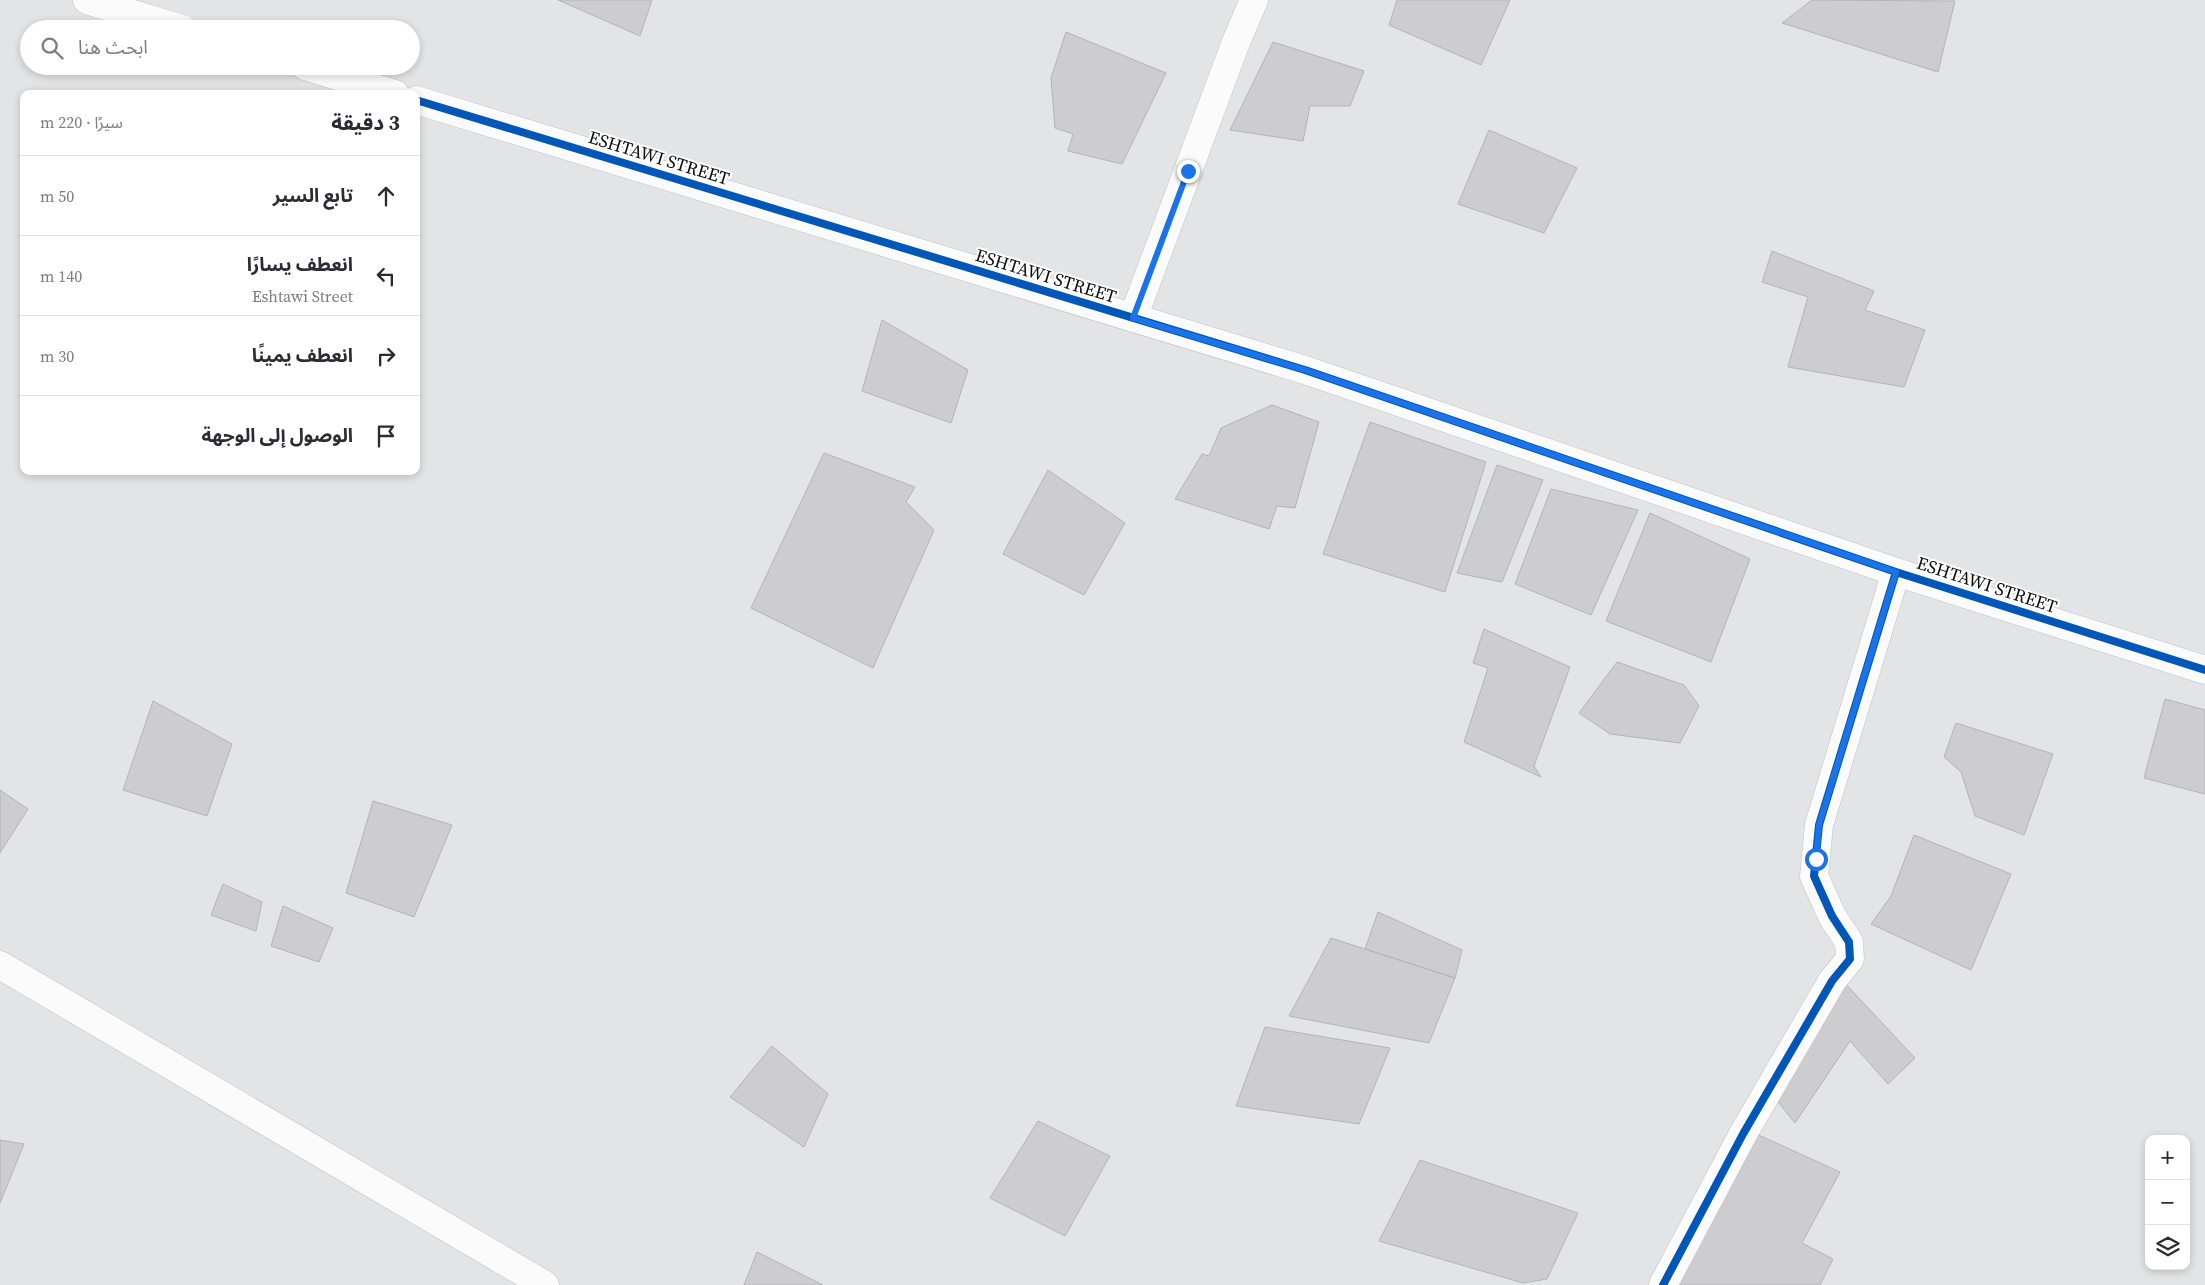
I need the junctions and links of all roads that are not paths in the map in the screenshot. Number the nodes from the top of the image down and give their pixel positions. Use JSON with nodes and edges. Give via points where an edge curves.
{"nodes":[{"id":1,"x":87,"y":0,"type":"edge"},
{"id":2,"x":1254,"y":0,"type":"edge"},
{"id":3,"x":153,"y":20,"type":"edge"},
{"id":4,"x":334,"y":75,"type":"edge"},
{"id":5,"x":383,"y":90,"type":"edge"},
{"id":6,"x":420,"y":101,"type":"edge"},
{"id":7,"x":1133,"y":318,"type":"junction"},
{"id":8,"x":1896,"y":572,"type":"junction"},
{"id":9,"x":2205,"y":670,"type":"edge"},
{"id":10,"x":0,"y":966,"type":"edge"},
{"id":11,"x":545,"y":1285,"type":"edge"},
{"id":12,"x":1663,"y":1285,"type":"edge"}],
"edges":[{"from":1,"to":3,"type":"street"},
{"from":2,"to":7,"type":"street"},
{"from":4,"to":5,"type":"street"},
{"from":6,"to":7,"type":"street","name":"ESHTAWI STREET"},
{"from":7,"to":8,"type":"street","name":"ESHTAWI STREET","via":[[1305,370]]},
{"from":8,"to":9,"type":"street","name":"ESHTAWI STREET"},
{"from":8,"to":12,"type":"street","via":[[1819,825],[1814,876],[1832,916],[1849,942],[1850,959],[1832,981],[1743,1134]]},
{"from":10,"to":11,"type":"street"}]}
